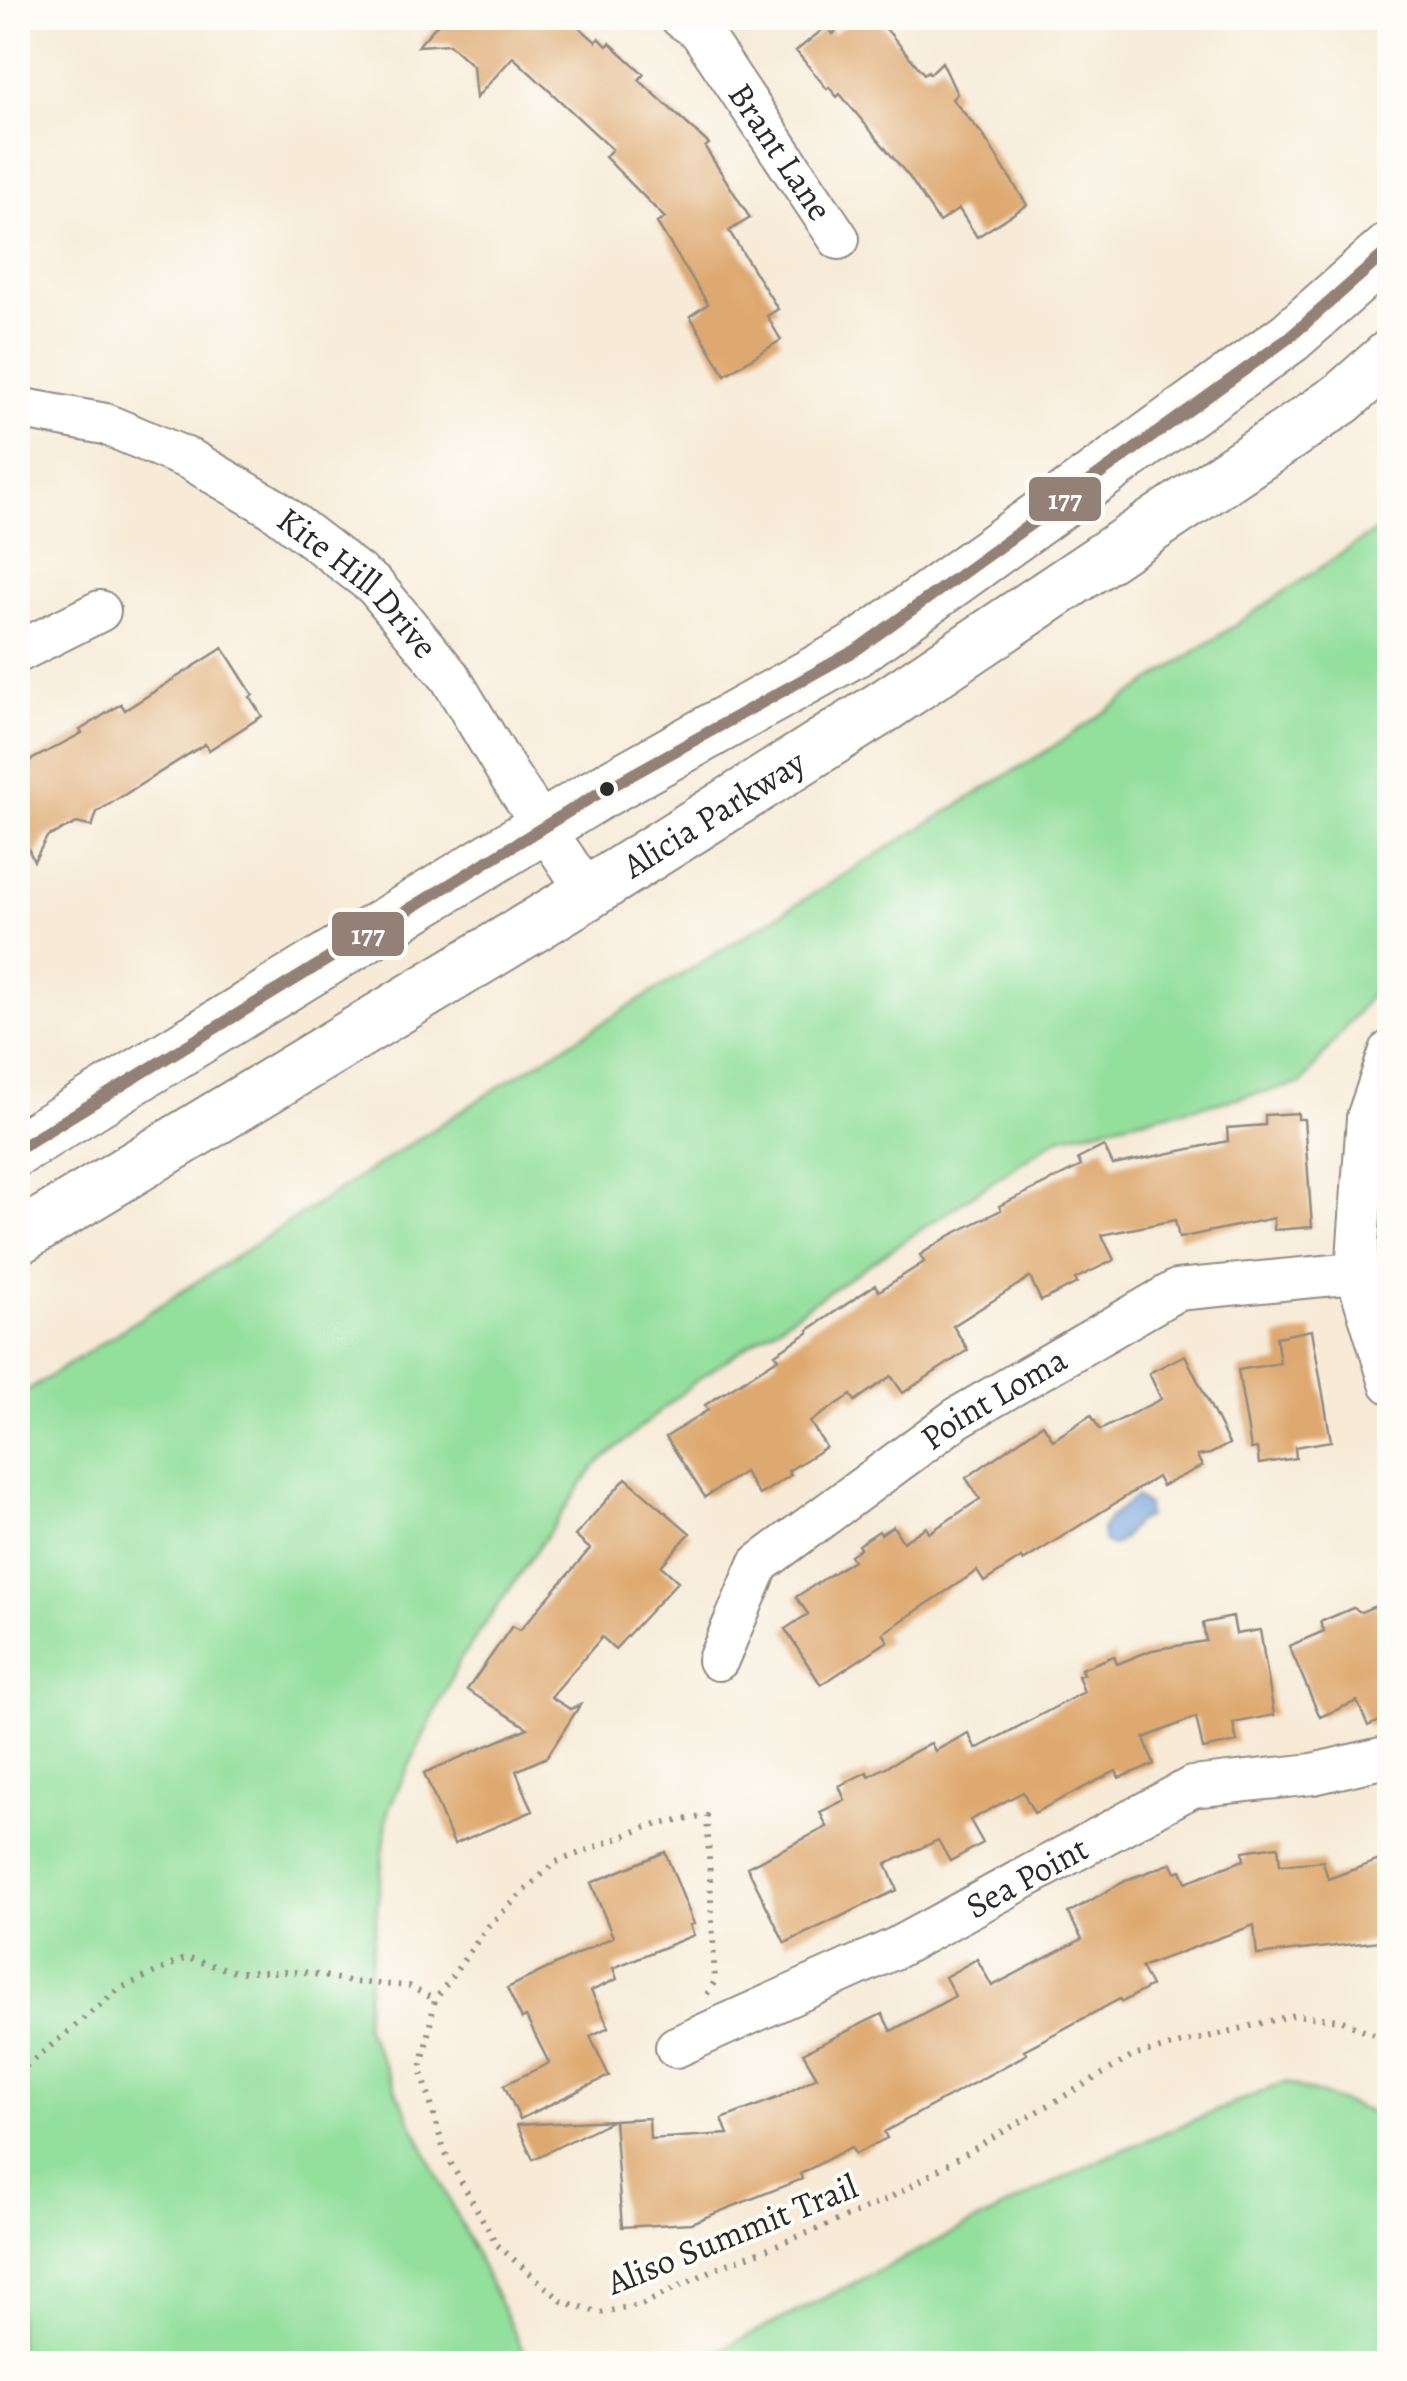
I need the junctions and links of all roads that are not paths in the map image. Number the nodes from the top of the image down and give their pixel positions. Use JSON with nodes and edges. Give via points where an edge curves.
{"nodes":[{"id":1,"x":681,"y":18,"type":"edge"},
{"id":2,"x":840,"y":239,"type":"dead end"},
{"id":3,"x":1390,"y":249,"type":"edge"},
{"id":4,"x":1390,"y":356,"type":"edge"},
{"id":5,"x":18,"y":408,"type":"edge"},
{"id":6,"x":100,"y":611,"type":"dead end"},
{"id":7,"x":18,"y":652,"type":"edge"},
{"id":8,"x":544,"y":826,"type":"junction"},
{"id":9,"x":588,"y":893,"type":"junction"},
{"id":10,"x":1390,"y":1051,"type":"edge"},
{"id":11,"x":18,"y":1149,"type":"edge"},
{"id":12,"x":18,"y":1238,"type":"edge"},
{"id":13,"x":1356,"y":1273,"type":"junction"},
{"id":14,"x":1390,"y":1382,"type":"edge"},
{"id":15,"x":718,"y":1660,"type":"dead end"},
{"id":16,"x":1390,"y":1756,"type":"edge"},
{"id":17,"x":676,"y":2047,"type":"road end"}],
"edges":[{"from":1,"to":2,"type":"street","name":"Brant Lane","via":[[699,30]]},
{"from":3,"to":8,"type":"main road","name":"Alicia Parkway","via":[[1290,337],[856,650]]},
{"from":4,"to":9,"type":"main road","name":"Alicia Parkway","via":[[1340,399],[886,704]]},
{"from":5,"to":8,"type":"street","name":"Kite Hill Drive","via":[[105,424],[191,460],[274,508],[376,586],[450,677]]},
{"from":6,"to":7,"type":"street"},
{"from":8,"to":9,"type":"street","name":"Kite Hill Drive"},
{"from":8,"to":11,"type":"main road","name":"Alicia Parkway"},
{"from":9,"to":12,"type":"main road","name":"Alicia Parkway"},
{"from":10,"to":13,"type":"street","via":[[1367,1118]]},
{"from":13,"to":14,"type":"street"},
{"from":13,"to":15,"type":"street","name":"Point Loma","via":[[1177,1290],[958,1418],[759,1564]]},
{"from":16,"to":17,"type":"street","name":"Sea Point","via":[[1313,1774],[1192,1787],[896,1948]]}]}
